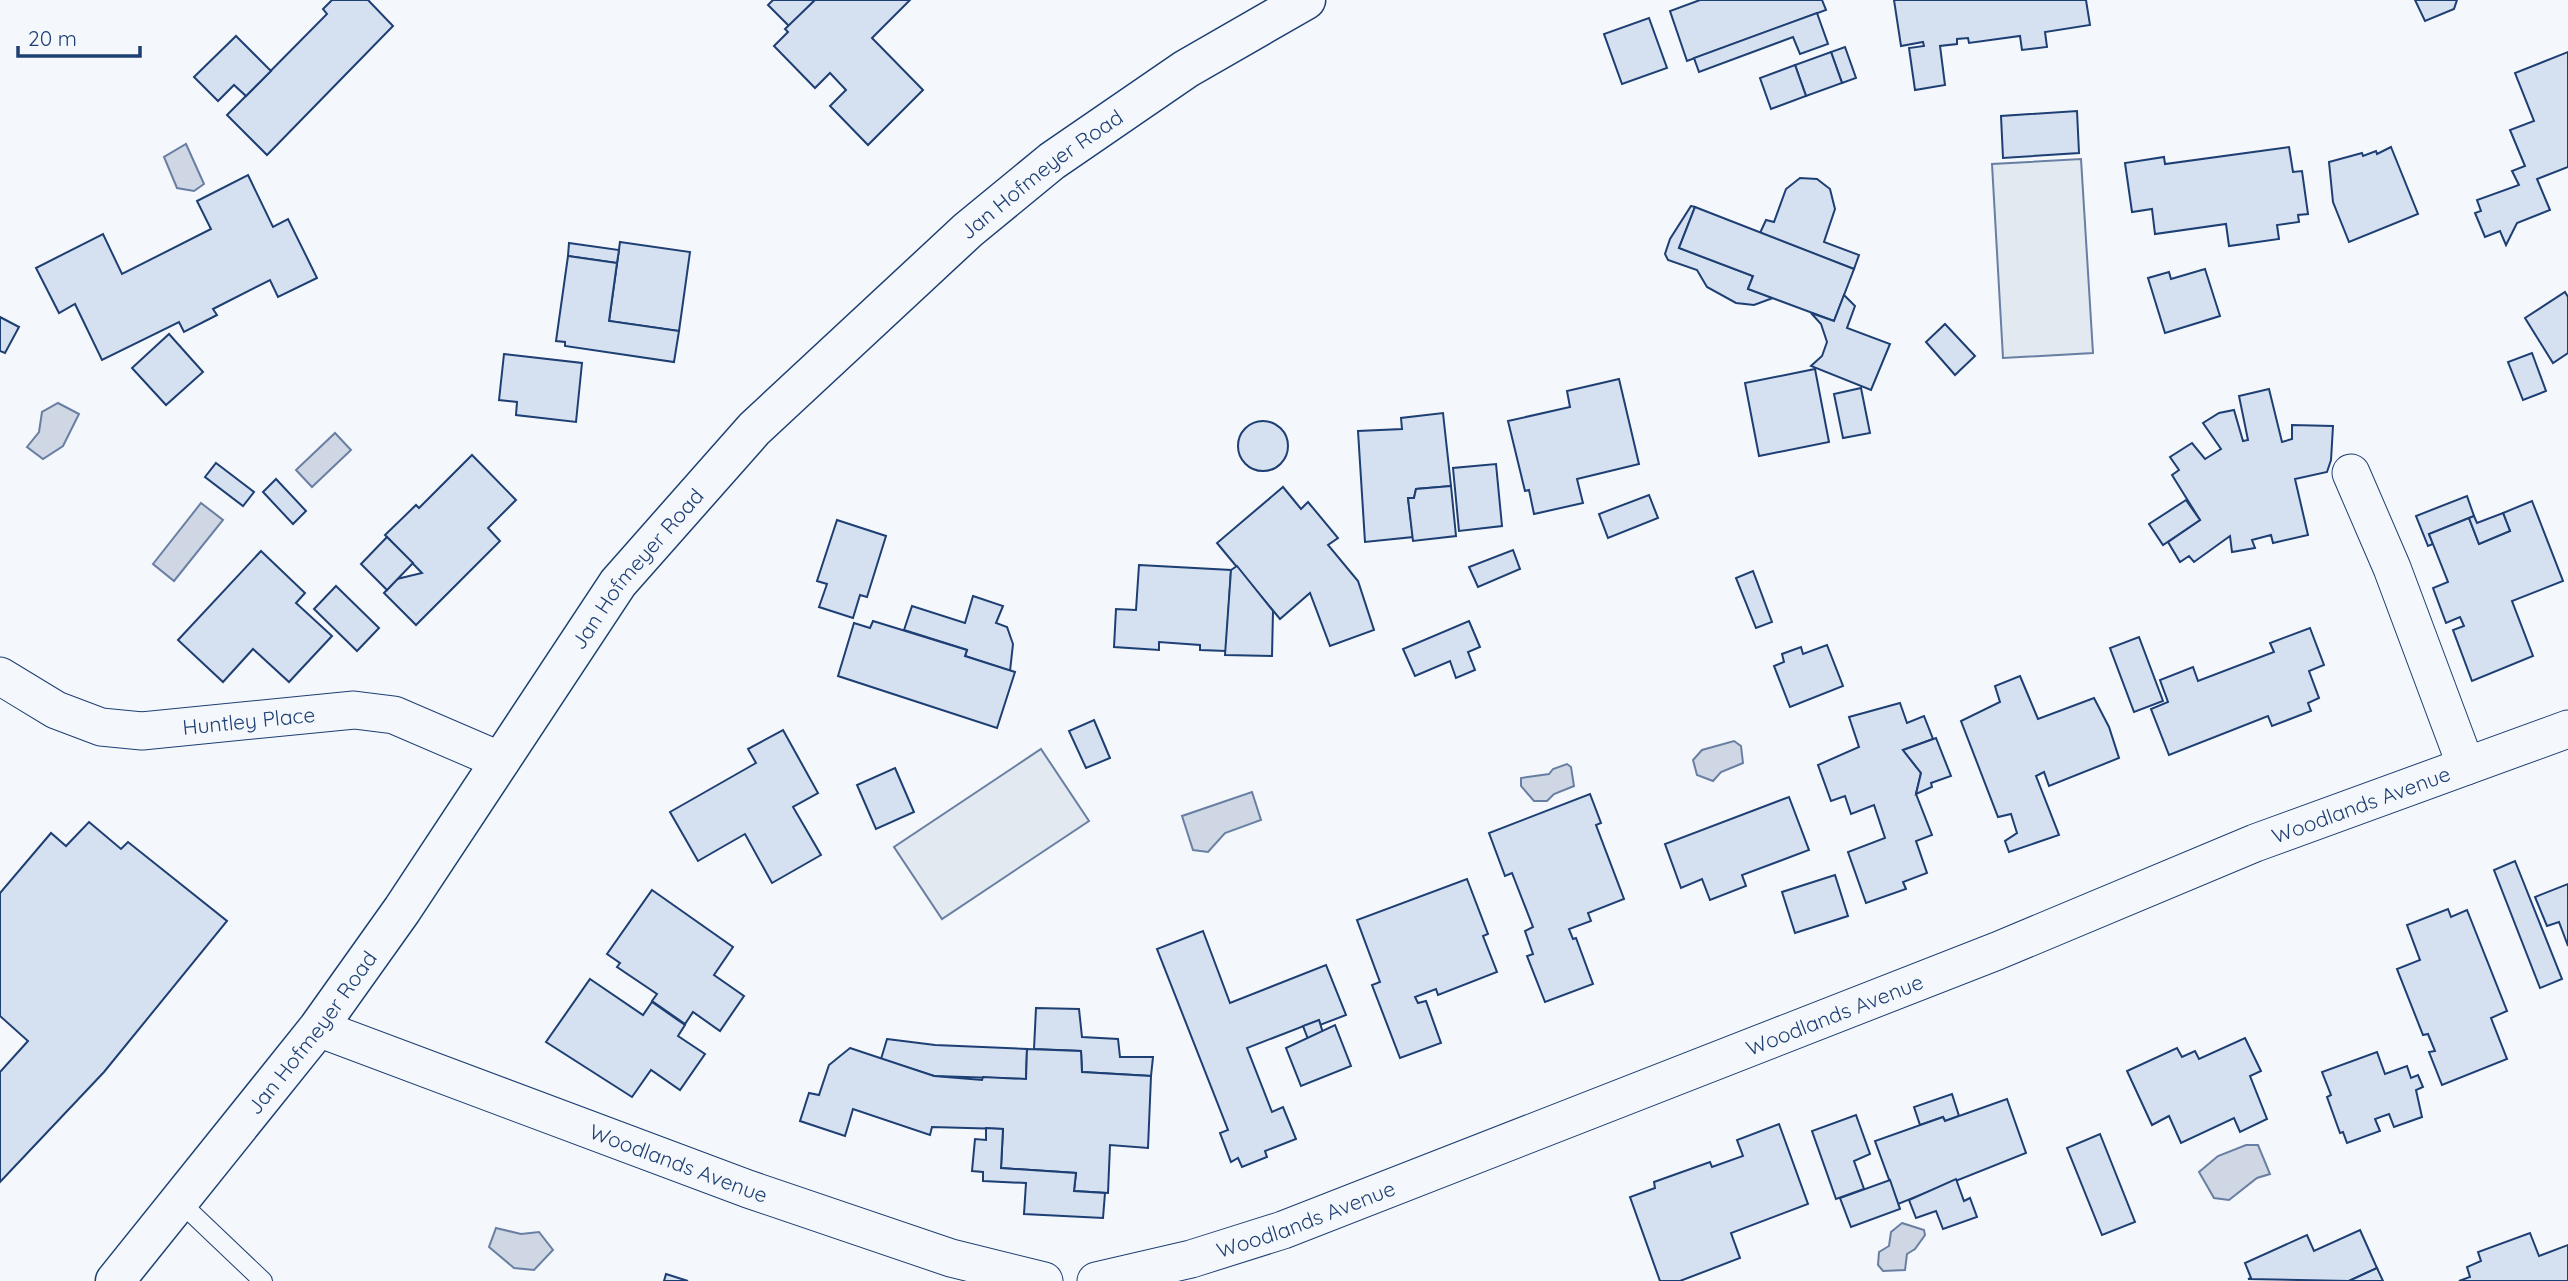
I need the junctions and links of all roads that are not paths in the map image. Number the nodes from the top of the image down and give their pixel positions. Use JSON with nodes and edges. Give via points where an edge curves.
{"nodes":[{"id":1,"x":1306,"y":0,"type":"edge"},
{"id":2,"x":2351,"y":473,"type":"dead end"},
{"id":3,"x":0,"y":676,"type":"edge"},
{"id":4,"x":2568,"y":729,"type":"edge"},
{"id":5,"x":501,"y":761,"type":"junction"},
{"id":6,"x":2466,"y":766,"type":"junction"},
{"id":7,"x":318,"y":1028,"type":"junction"},
{"id":8,"x":180,"y":1202,"type":"junction"},
{"id":9,"x":115,"y":1281,"type":"edge"},
{"id":10,"x":263,"y":1281,"type":"edge"},
{"id":11,"x":1044,"y":1281,"type":"edge"},
{"id":12,"x":1096,"y":1281,"type":"edge"}],
"edges":[{"from":1,"to":5,"type":"street","name":"Jan Hofmeyer Road","via":[[1186,69],[1052,161],[841,345],[754,429],[618,583]]},
{"from":2,"to":6,"type":"street"},
{"from":3,"to":5,"type":"street","name":"Huntley Place","via":[[56,710],[101,727],[142,731],[354,710],[394,715]]},
{"from":4,"to":6,"type":"street","name":"Woodlands Avenue"},
{"from":5,"to":7,"type":"street","name":"Jan Hofmeyer Road"},
{"from":6,"to":12,"type":"street","name":"Woodlands Avenue","via":[[2255,843],[1997,951],[1283,1230],[1191,1259]]},
{"from":7,"to":8,"type":"street","name":"Jan Hofmeyer Road"},
{"from":7,"to":11,"type":"street","name":"Woodlands Avenue","via":[[748,1189],[951,1258]]},
{"from":8,"to":9,"type":"street","name":"Jan Hofmeyer Road"},
{"from":8,"to":10,"type":"lane"}]}
